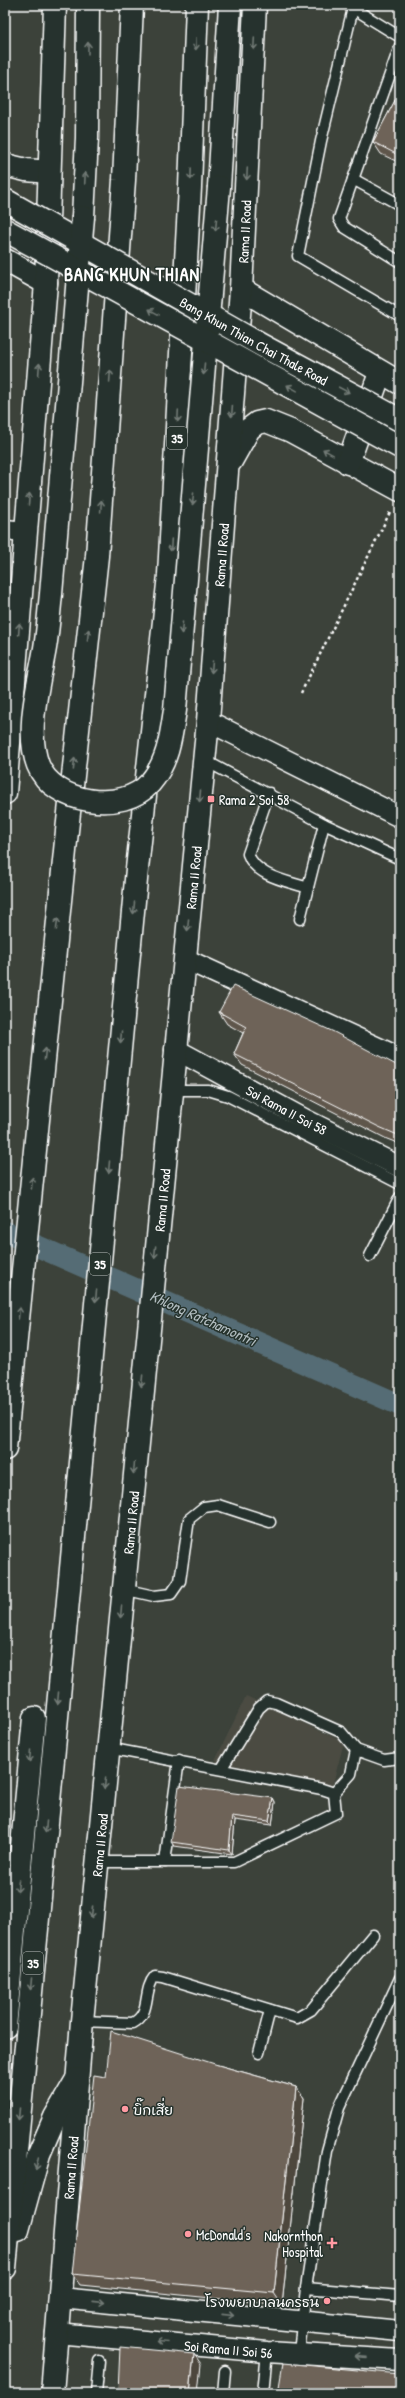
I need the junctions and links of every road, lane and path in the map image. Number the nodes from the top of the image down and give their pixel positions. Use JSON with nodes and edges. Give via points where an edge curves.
{"nodes":[{"id":1,"x":55,"y":5,"type":"edge"},
{"id":2,"x":88,"y":5,"type":"edge"},
{"id":3,"x":132,"y":5,"type":"edge"},
{"id":4,"x":197,"y":5,"type":"edge"},
{"id":5,"x":230,"y":5,"type":"edge"},
{"id":6,"x":256,"y":5,"type":"edge"},
{"id":7,"x":350,"y":7,"type":"edge"},
{"id":8,"x":400,"y":37,"type":"edge"},
{"id":9,"x":400,"y":46,"type":"edge"},
{"id":10,"x":5,"y":165,"type":"edge"},
{"id":11,"x":49,"y":172,"type":"junction"},
{"id":12,"x":353,"y":180,"type":"junction"},
{"id":13,"x":5,"y":200,"type":"edge"},
{"id":14,"x":400,"y":206,"type":"edge"},
{"id":15,"x":5,"y":230,"type":"edge"},
{"id":16,"x":5,"y":260,"type":"edge"},
{"id":17,"x":400,"y":262,"type":"edge"},
{"id":18,"x":46,"y":283,"type":"junction"},
{"id":19,"x":241,"y":289,"type":"junction"},
{"id":20,"x":400,"y":316,"type":"edge"},
{"id":21,"x":380,"y":373,"type":"junction"},
{"id":22,"x":400,"y":383,"type":"edge"},
{"id":23,"x":400,"y":420,"type":"edge"},
{"id":24,"x":400,"y":447,"type":"edge"},
{"id":25,"x":348,"y":463,"type":"junction"},
{"id":26,"x":229,"y":465,"type":"junction"},
{"id":27,"x":396,"y":498,"type":"edge"},
{"id":28,"x":16,"y":531,"type":"edge"},
{"id":29,"x":301,"y":693,"type":"dead end"},
{"id":30,"x":9,"y":704,"type":"edge"},
{"id":31,"x":208,"y":721,"type":"junction"},
{"id":32,"x":204,"y":760,"type":"junction"},
{"id":33,"x":5,"y":793,"type":"edge"},
{"id":34,"x":269,"y":793,"type":"junction"},
{"id":35,"x":400,"y":817,"type":"edge"},
{"id":36,"x":324,"y":824,"type":"junction"},
{"id":37,"x":400,"y":859,"type":"edge"},
{"id":38,"x":308,"y":888,"type":"junction"},
{"id":39,"x":300,"y":919,"type":"dead end"},
{"id":40,"x":185,"y":959,"type":"junction"},
{"id":41,"x":176,"y":1049,"type":"junction"},
{"id":42,"x":400,"y":1058,"type":"edge"},
{"id":43,"x":170,"y":1090,"type":"junction"},
{"id":44,"x":400,"y":1167,"type":"edge"},
{"id":45,"x":400,"y":1184,"type":"edge"},
{"id":46,"x":400,"y":1197,"type":"edge"},
{"id":47,"x":370,"y":1256,"type":"dead end"},
{"id":48,"x":5,"y":1449,"type":"edge"},
{"id":49,"x":270,"y":1522,"type":"dead end"},
{"id":50,"x":123,"y":1589,"type":"junction"},
{"id":51,"x":34,"y":1718,"type":"dead end"},
{"id":52,"x":108,"y":1748,"type":"junction"},
{"id":53,"x":356,"y":1750,"type":"junction"},
{"id":54,"x":400,"y":1758,"type":"edge"},
{"id":55,"x":179,"y":1760,"type":"junction"},
{"id":56,"x":222,"y":1768,"type":"junction"},
{"id":57,"x":334,"y":1793,"type":"junction"},
{"id":58,"x":97,"y":1862,"type":"junction"},
{"id":59,"x":165,"y":1862,"type":"junction"},
{"id":60,"x":373,"y":1935,"type":"dead end"},
{"id":61,"x":400,"y":1978,"type":"edge"},
{"id":62,"x":270,"y":2010,"type":"junction"},
{"id":63,"x":82,"y":2021,"type":"junction"},
{"id":64,"x":5,"y":2027,"type":"edge"},
{"id":65,"x":259,"y":2053,"type":"dead end"},
{"id":66,"x":77,"y":2079,"type":"junction"},
{"id":67,"x":5,"y":2269,"type":"edge"},
{"id":68,"x":306,"y":2288,"type":"junction"},
{"id":69,"x":400,"y":2296,"type":"edge"},
{"id":70,"x":60,"y":2298,"type":"junction"},
{"id":71,"x":301,"y":2322,"type":"junction"},
{"id":72,"x":400,"y":2332,"type":"edge"},
{"id":73,"x":56,"y":2333,"type":"junction"},
{"id":74,"x":283,"y":2355,"type":"junction"},
{"id":75,"x":400,"y":2360,"type":"edge"},
{"id":76,"x":99,"y":2362,"type":"dead end"},
{"id":77,"x":225,"y":2371,"type":"dead end"},
{"id":78,"x":52,"y":2393,"type":"edge"},
{"id":79,"x":96,"y":2393,"type":"edge"},
{"id":80,"x":223,"y":2393,"type":"edge"},
{"id":81,"x":263,"y":2393,"type":"edge"}],
"edges":[{"from":1,"to":11,"type":"main road"},
{"from":5,"to":2,"type":"main road","one_way":true,"bridge":true,"via":[[219,187],[176,702],[170,745],[162,766],[149,785],[128,799],[111,802],[86,801],[48,781],[38,765],[33,735],[51,594],[83,217],[87,138]]},
{"from":48,"to":3,"type":"main road","one_way":true,"via":[[97,556],[124,180]]},
{"from":4,"to":67,"type":"main road","number":"35","one_way":true,"via":[[169,575],[137,869]]},
{"from":6,"to":19,"type":"main road","name":"Rama II Road","one_way":true},
{"from":7,"to":8,"type":"lane"},
{"from":7,"to":20,"type":"lane","via":[[298,256]]},
{"from":9,"to":12,"type":"lane"},
{"from":10,"to":11,"type":"main road"},
{"from":11,"to":18,"type":"main road"},
{"from":12,"to":14,"type":"lane"},
{"from":12,"to":17,"type":"lane","via":[[339,219],[340,224]]},
{"from":13,"to":23,"type":"main road","name":"Bang Khun Thian Chai Thale Road","one_way":true,"bridge":true,"via":[[260,345]]},
{"from":24,"to":15,"type":"main road","name":"Bang Khun Thian Chai Thale Road","one_way":true,"bridge":true},
{"from":16,"to":18,"type":"main road"},
{"from":28,"to":18,"type":"main road","one_way":true},
{"from":19,"to":21,"type":"main road"},
{"from":19,"to":26,"type":"main road","name":"Rama II Road","one_way":true},
{"from":21,"to":22,"type":"main road"},
{"from":21,"to":25,"type":"main road"},
{"from":25,"to":26,"type":"main road","one_way":true,"via":[[291,431],[266,421],[257,423],[249,430]]},
{"from":25,"to":27,"type":"main road"},
{"from":26,"to":31,"type":"main road","name":"Rama II Road","one_way":true},
{"from":27,"to":29,"type":"path"},
{"from":30,"to":28,"type":"main road","one_way":true},
{"from":30,"to":33,"type":"main road"},
{"from":31,"to":32,"type":"main road","name":"Rama II Road"},
{"from":31,"to":35,"type":"street"},
{"from":32,"to":34,"type":"lane"},
{"from":32,"to":40,"type":"main road","name":"Rama II Road","one_way":true},
{"from":34,"to":36,"type":"lane"},
{"from":34,"to":38,"type":"lane","via":[[248,854],[251,862],[256,868],[270,875]]},
{"from":36,"to":37,"type":"lane"},
{"from":36,"to":38,"type":"lane"},
{"from":38,"to":39,"type":"lane"},
{"from":40,"to":41,"type":"main road","name":"Rama II Road"},
{"from":40,"to":42,"type":"street"},
{"from":41,"to":43,"type":"main road","name":"Rama II Road"},
{"from":41,"to":44,"type":"street","name":"Soi Rama II Soi 58","via":[[306,1120]]},
{"from":43,"to":45,"type":"lane","via":[[208,1090],[228,1096]]},
{"from":43,"to":50,"type":"main road","name":"Rama II Road","one_way":true},
{"from":46,"to":47,"type":"lane"},
{"from":49,"to":50,"type":"lane","via":[[218,1505],[204,1507],[189,1520],[180,1581],[171,1594],[154,1596]]},
{"from":50,"to":52,"type":"main road","name":"Rama II Road","one_way":true},
{"from":51,"to":64,"type":"main road","one_way":true},
{"from":52,"to":55,"type":"lane"},
{"from":52,"to":58,"type":"main road","name":"Rama II Road","one_way":true},
{"from":53,"to":54,"type":"lane","via":[[384,1760]]},
{"from":53,"to":56,"type":"lane","via":[[341,1732],[267,1701],[259,1708]]},
{"from":53,"to":57,"type":"lane","via":[[351,1774]]},
{"from":55,"to":56,"type":"lane"},
{"from":55,"to":59,"type":"lane"},
{"from":56,"to":57,"type":"lane"},
{"from":57,"to":59,"type":"lane","via":[[336,1813],[234,1862]]},
{"from":58,"to":59,"type":"lane"},
{"from":58,"to":63,"type":"main road","name":"Rama II Road","one_way":true},
{"from":60,"to":62,"type":"lane","via":[[311,2010],[297,2018]]},
{"from":61,"to":68,"type":"lane","via":[[339,2108],[327,2151]]},
{"from":62,"to":63,"type":"lane","via":[[155,1976],[149,1983],[141,2019],[133,2023]]},
{"from":62,"to":65,"type":"lane"},
{"from":63,"to":66,"type":"main road","name":"Rama II Road"},
{"from":66,"to":67,"type":"main road","one_way":true,"via":[[55,2117],[39,2154]]},
{"from":66,"to":70,"type":"main road","name":"Rama II Road"},
{"from":68,"to":69,"type":"lane"},
{"from":68,"to":71,"type":"lane"},
{"from":70,"to":71,"type":"street","one_way":true},
{"from":70,"to":73,"type":"main road","name":"Rama II Road"},
{"from":71,"to":72,"type":"street"},
{"from":71,"to":74,"type":"lane"},
{"from":74,"to":73,"type":"street","name":"Soi Rama II Soi 56","one_way":true},
{"from":73,"to":78,"type":"main road","name":"Rama II Road"},
{"from":75,"to":74,"type":"street","name":"Soi Rama II Soi 56","one_way":true},
{"from":74,"to":81,"type":"lane"},
{"from":76,"to":79,"type":"lane"},
{"from":77,"to":80,"type":"lane"}]}
